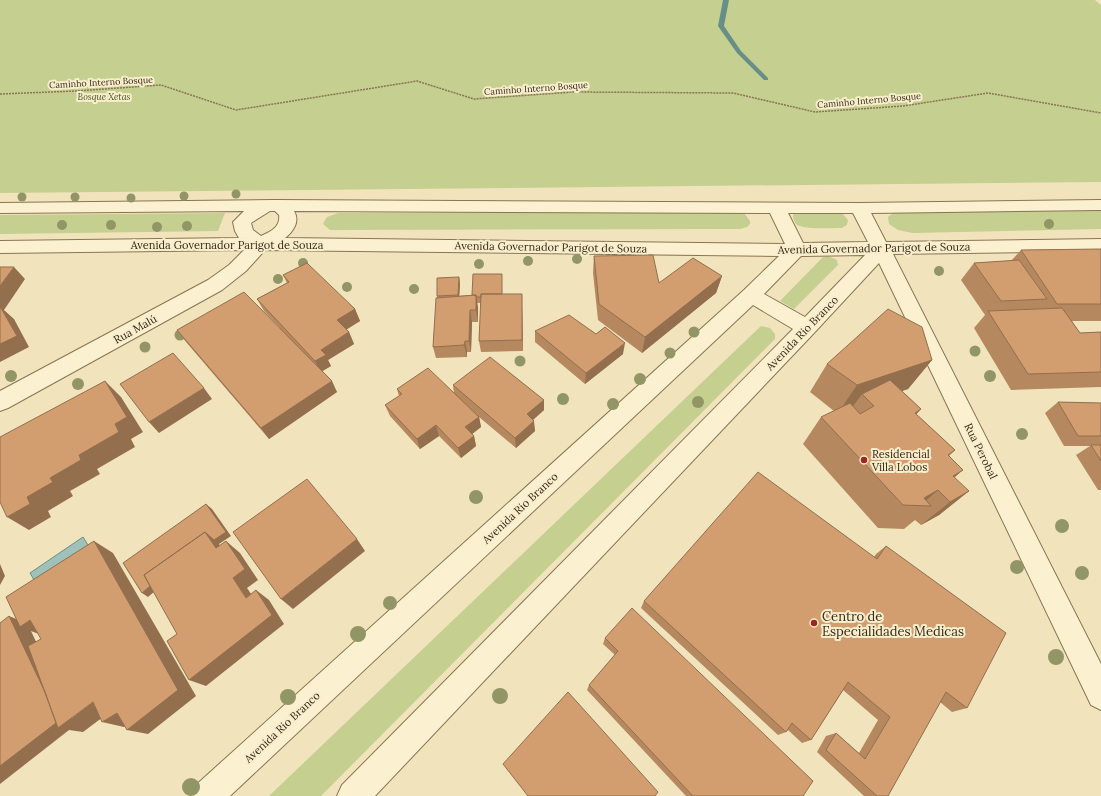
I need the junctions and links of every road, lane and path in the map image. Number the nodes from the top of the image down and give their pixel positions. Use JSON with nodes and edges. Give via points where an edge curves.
{"nodes":[{"id":1,"x":0,"y":94,"type":"edge"},
{"id":2,"x":1101,"y":113,"type":"edge"},
{"id":3,"x":274,"y":205,"type":"junction"},
{"id":4,"x":1101,"y":205,"type":"edge"},
{"id":5,"x":776,"y":207,"type":"junction"},
{"id":6,"x":0,"y":208,"type":"edge"},
{"id":7,"x":859,"y":208,"type":"junction"},
{"id":8,"x":262,"y":244,"type":"junction"},
{"id":9,"x":1101,"y":245,"type":"edge"},
{"id":10,"x":0,"y":247,"type":"edge"},
{"id":11,"x":797,"y":249,"type":"junction"},
{"id":12,"x":881,"y":249,"type":"junction"},
{"id":13,"x":751,"y":295,"type":"junction"},
{"id":14,"x":807,"y":328,"type":"junction"},
{"id":15,"x":0,"y":402,"type":"edge"},
{"id":16,"x":1101,"y":695,"type":"edge"},
{"id":17,"x":208,"y":796,"type":"edge"},
{"id":18,"x":354,"y":796,"type":"edge"}],
"edges":[{"from":1,"to":2,"type":"path","name":"Caminho Interno Bosque","via":[[161,85],[236,110],[417,81],[474,99],[573,92],[733,93],[815,112],[903,106],[988,93]]},
{"from":3,"to":5,"type":"street"},
{"from":3,"to":6,"type":"street"},
{"from":3,"to":8,"type":"street","via":[[288,215],[288,222],[275,238]]},
{"from":3,"to":8,"type":"street","via":[[250,213],[242,222],[243,231],[250,239]]},
{"from":4,"to":7,"type":"street"},
{"from":5,"to":7,"type":"street"},
{"from":5,"to":11,"type":"street"},
{"from":7,"to":12,"type":"street","name":"Rua Perobal"},
{"from":8,"to":10,"type":"street","name":"Avenida Governador Parigot de Souza"},
{"from":8,"to":11,"type":"street","name":"Avenida Governador Parigot de Souza"},
{"from":8,"to":15,"type":"street","name":"Rua Malú","via":[[242,265],[215,285]]},
{"from":9,"to":12,"type":"street","name":"Avenida Governador Parigot de Souza"},
{"from":11,"to":12,"type":"street","name":"Avenida Governador Parigot de Souza"},
{"from":11,"to":13,"type":"street","name":"Avenida Rio Branco"},
{"from":12,"to":14,"type":"street","name":"Avenida Rio Branco"},
{"from":12,"to":16,"type":"street","name":"Rua Perobal"},
{"from":13,"to":14,"type":"street"},
{"from":13,"to":17,"type":"street","name":"Avenida Rio Branco"},
{"from":14,"to":18,"type":"street","name":"Avenida Rio Branco"}]}
